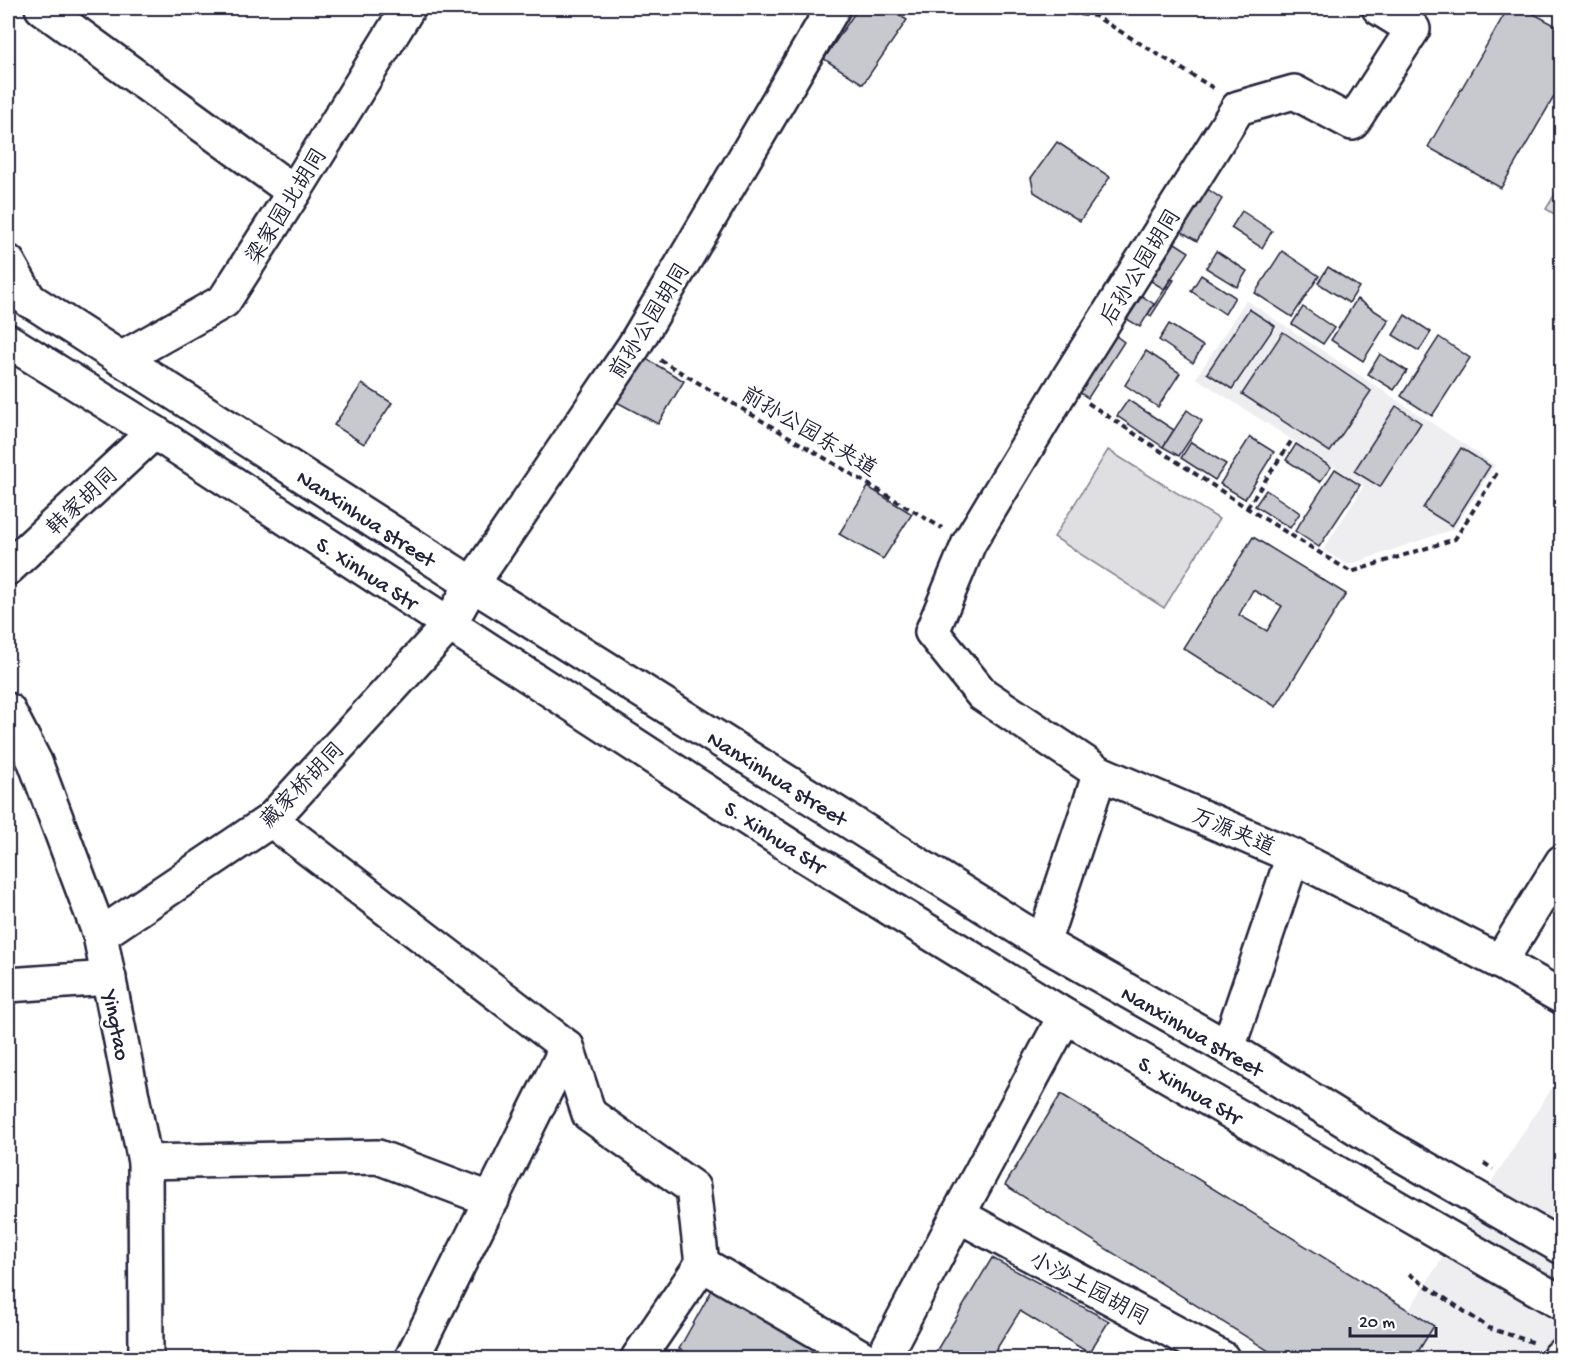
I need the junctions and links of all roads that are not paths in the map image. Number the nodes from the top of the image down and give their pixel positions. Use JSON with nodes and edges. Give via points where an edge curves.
{"nodes":[{"id":1,"x":42,"y":8,"type":"edge"},
{"id":2,"x":408,"y":8,"type":"edge"},
{"id":3,"x":833,"y":8,"type":"edge"},
{"id":4,"x":1379,"y":8,"type":"edge"},
{"id":5,"x":294,"y":192,"type":"junction"},
{"id":6,"x":8,"y":262,"type":"edge"},
{"id":7,"x":19,"y":294,"type":"edge"},
{"id":8,"x":8,"y":341,"type":"edge"},
{"id":9,"x":122,"y":359,"type":"junction"},
{"id":10,"x":154,"y":432,"type":"junction"},
{"id":11,"x":8,"y":568,"type":"edge"},
{"id":12,"x":472,"y":584,"type":"junction"},
{"id":13,"x":449,"y":625,"type":"junction"},
{"id":14,"x":932,"y":632,"type":"joint"},
{"id":15,"x":8,"y":710,"type":"edge"},
{"id":16,"x":1100,"y":773,"type":"junction"},
{"id":17,"x":271,"y":820,"type":"junction"},
{"id":18,"x":1293,"y":856,"type":"junction"},
{"id":19,"x":1562,"y":862,"type":"edge"},
{"id":20,"x":100,"y":935,"type":"junction"},
{"id":21,"x":1043,"y":943,"type":"junction"},
{"id":22,"x":1500,"y":962,"type":"junction"},
{"id":23,"x":109,"y":978,"type":"junction"},
{"id":24,"x":8,"y":986,"type":"edge"},
{"id":25,"x":1562,"y":997,"type":"edge"},
{"id":26,"x":1065,"y":1016,"type":"junction"},
{"id":27,"x":567,"y":1047,"type":"junction"},
{"id":28,"x":1228,"y":1048,"type":"junction"},
{"id":29,"x":145,"y":1162,"type":"junction"},
{"id":30,"x":492,"y":1200,"type":"junction"},
{"id":31,"x":957,"y":1215,"type":"junction"},
{"id":32,"x":1562,"y":1246,"type":"edge"},
{"id":33,"x":702,"y":1264,"type":"junction"},
{"id":34,"x":1562,"y":1303,"type":"edge"},
{"id":35,"x":146,"y":1359,"type":"edge"},
{"id":36,"x":412,"y":1359,"type":"edge"},
{"id":37,"x":638,"y":1359,"type":"edge"},
{"id":38,"x":863,"y":1359,"type":"edge"},
{"id":39,"x":883,"y":1359,"type":"edge"},
{"id":40,"x":1222,"y":1359,"type":"edge"}],
"edges":[{"from":1,"to":5,"type":"main road"},
{"from":2,"to":5,"type":"main road","name":"梁家园北胡同"},
{"from":3,"to":12,"type":"main road","name":"前孙公园胡同","via":[[634,346]]},
{"from":4,"to":14,"type":"main road","name":"后孙公园胡同","via":[[1413,28],[1352,123],[1294,92],[1238,108],[969,543]]},
{"from":5,"to":9,"type":"main road","name":"梁家园北胡同","via":[[224,301]]},
{"from":6,"to":7,"type":"main road"},
{"from":7,"to":9,"type":"main road","name":"Nanxinhua street"},
{"from":8,"to":10,"type":"main road","name":"S. Xinhua Str"},
{"from":9,"to":12,"type":"main road","name":"Nanxinhua street"},
{"from":10,"to":11,"type":"main road","name":"韩家胡同"},
{"from":10,"to":13,"type":"main road","name":"S. Xinhua Str"},
{"from":12,"to":13,"type":"main road","name":"前孙公园胡同"},
{"from":12,"to":21,"type":"main road","name":"Nanxinhua street"},
{"from":13,"to":17,"type":"main road","name":"藏家桥胡同"},
{"from":13,"to":26,"type":"main road","name":"S. Xinhua Str","via":[[799,852]]},
{"from":14,"to":16,"type":"main road","name":"万源夹道","via":[[982,694]]},
{"from":15,"to":20,"type":"main road","name":"Yingtao","via":[[35,762]]},
{"from":16,"to":18,"type":"main road","name":"万源夹道"},
{"from":16,"to":21,"type":"main road"},
{"from":17,"to":20,"type":"main road","name":"藏家桥胡同"},
{"from":17,"to":27,"type":"main road"},
{"from":18,"to":22,"type":"main road","name":"万源夹道"},
{"from":18,"to":28,"type":"main road"},
{"from":19,"to":22,"type":"main road"},
{"from":20,"to":23,"type":"main road","name":"Yingtao"},
{"from":21,"to":28,"type":"main road","name":"Nanxinhua street"},
{"from":22,"to":25,"type":"main road","name":"万源夹道"},
{"from":23,"to":24,"type":"main road"},
{"from":23,"to":29,"type":"main road","name":"Yingtao"},
{"from":26,"to":31,"type":"main road"},
{"from":26,"to":34,"type":"main road","name":"S. Xinhua Str"},
{"from":27,"to":30,"type":"main road"},
{"from":27,"to":33,"type":"main road","via":[[589,1114],[693,1188]]},
{"from":28,"to":32,"type":"main road","name":"Nanxinhua street","via":[[1388,1147]]},
{"from":29,"to":30,"type":"main road","via":[[378,1157]]},
{"from":29,"to":35,"type":"main road","name":"Yingtao"},
{"from":30,"to":36,"type":"main road"},
{"from":31,"to":39,"type":"main road"},
{"from":31,"to":40,"type":"main road","name":"小沙土园胡同"},
{"from":33,"to":37,"type":"main road"},
{"from":33,"to":38,"type":"main road"}]}
